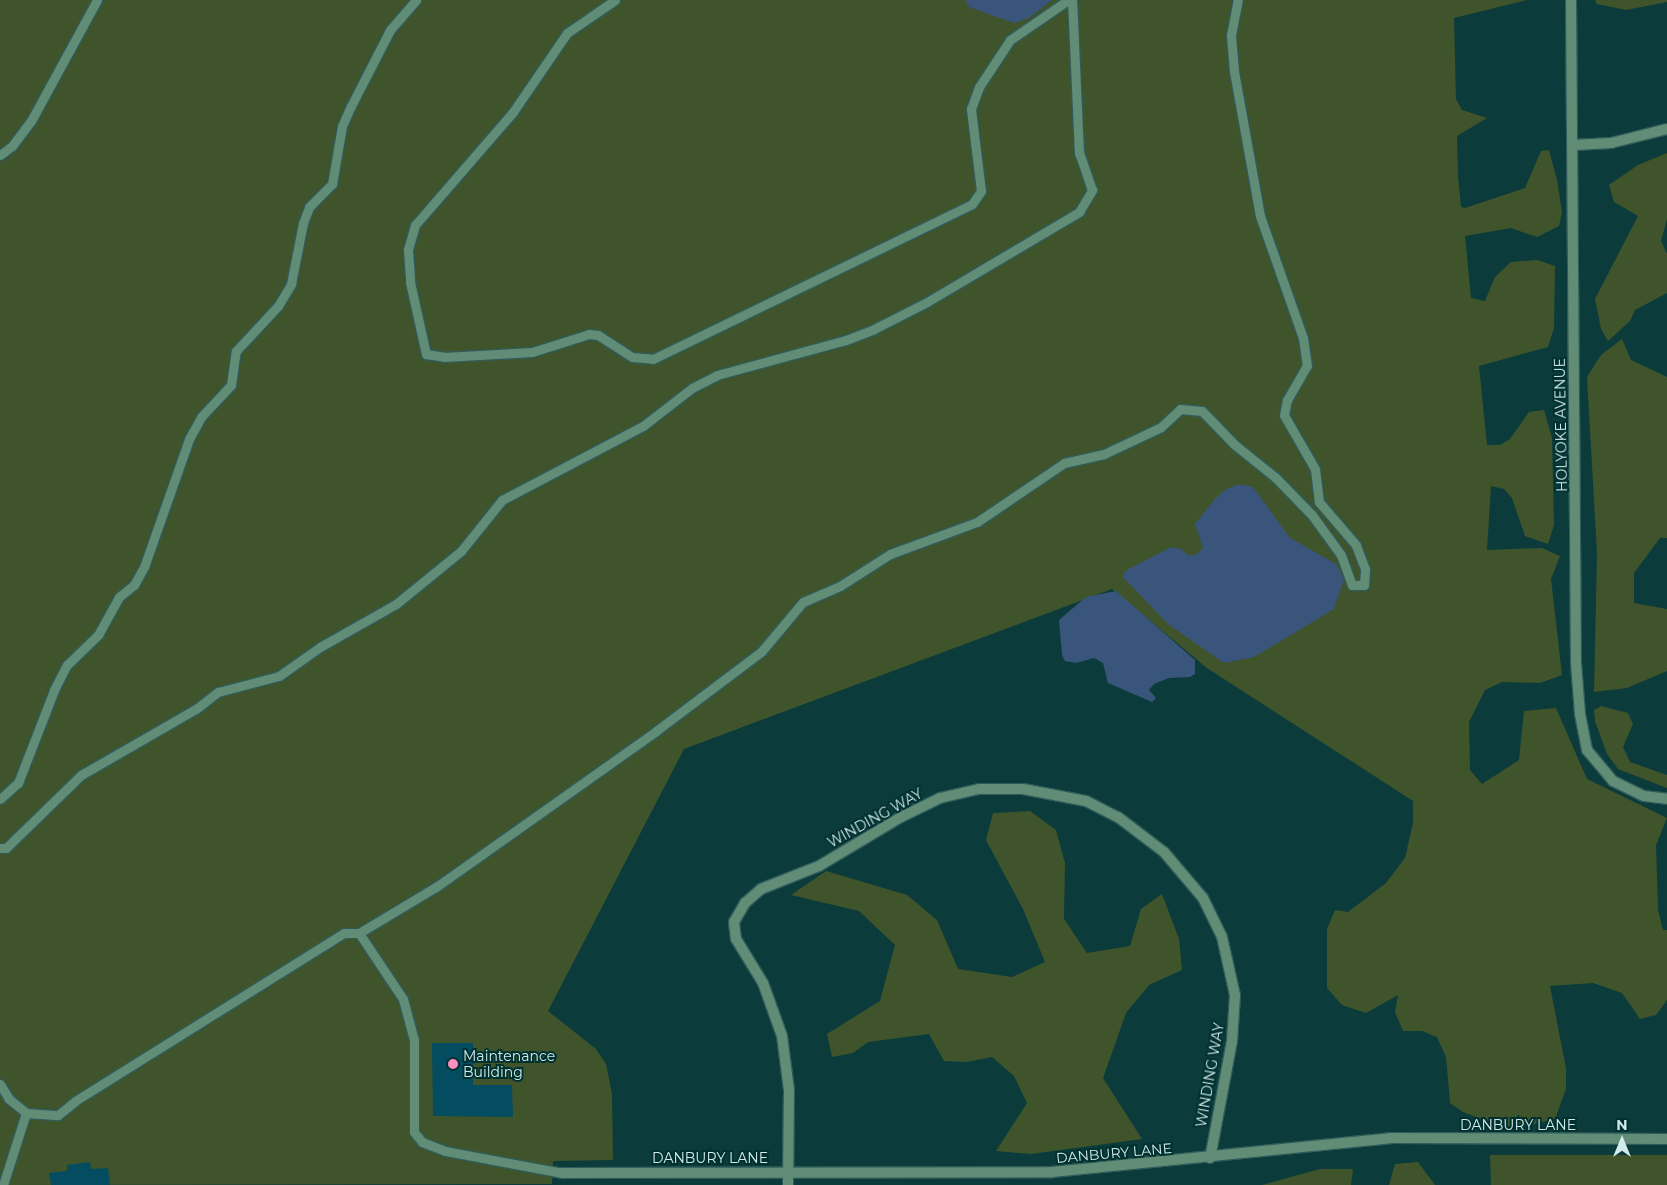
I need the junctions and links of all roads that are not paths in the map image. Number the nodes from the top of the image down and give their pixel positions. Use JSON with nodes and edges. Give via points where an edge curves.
{"nodes":[{"id":1,"x":97,"y":0,"type":"edge"},
{"id":2,"x":416,"y":0,"type":"edge"},
{"id":3,"x":615,"y":0,"type":"edge"},
{"id":4,"x":1068,"y":0,"type":"edge"},
{"id":5,"x":1072,"y":0,"type":"edge"},
{"id":6,"x":1238,"y":0,"type":"edge"},
{"id":7,"x":1572,"y":0,"type":"edge"},
{"id":8,"x":1667,"y":129,"type":"edge"},
{"id":9,"x":1574,"y":145,"type":"junction"},
{"id":10,"x":0,"y":155,"type":"edge"},
{"id":11,"x":0,"y":799,"type":"edge"},
{"id":12,"x":1667,"y":799,"type":"edge"},
{"id":13,"x":0,"y":848,"type":"edge"},
{"id":14,"x":359,"y":933,"type":"junction"},
{"id":15,"x":0,"y":1084,"type":"edge"},
{"id":16,"x":26,"y":1113,"type":"junction"},
{"id":17,"x":1667,"y":1138,"type":"edge"},
{"id":18,"x":1210,"y":1158,"type":"junction"},
{"id":19,"x":788,"y":1172,"type":"junction"},
{"id":20,"x":562,"y":1173,"type":"joint"},
{"id":21,"x":3,"y":1185,"type":"edge"},
{"id":22,"x":788,"y":1185,"type":"edge"}],
"edges":[{"from":1,"to":10,"type":"lane","via":[[31,121],[12,146]]},
{"from":2,"to":11,"type":"lane","via":[[390,30],[342,126],[332,184],[309,207],[291,284],[278,306],[236,351],[232,385],[202,417],[189,439],[144,567],[134,585],[119,597],[98,634],[67,665],[18,783]]},
{"from":3,"to":4,"type":"lane","via":[[567,33],[514,112],[415,225],[408,250],[410,282],[426,354],[444,357],[532,352],[589,334],[598,335],[632,357],[653,359],[972,204],[981,191],[971,109],[979,88],[1010,40]]},
{"from":5,"to":13,"type":"lane","via":[[1079,153],[1092,190],[1079,212],[927,302],[874,329],[846,340],[717,375],[692,388],[643,426],[502,500],[461,551],[396,604],[320,647],[279,676],[218,692],[196,709],[81,775],[6,848]]},
{"from":6,"to":14,"type":"lane","via":[[1231,35],[1234,71],[1260,216],[1303,338],[1307,366],[1287,400],[1284,415],[1315,469],[1319,502],[1356,545],[1365,570],[1364,585],[1352,585],[1341,555],[1312,515],[1275,478],[1235,445],[1202,411],[1180,409],[1161,427],[1104,454],[1064,463],[977,522],[890,554],[840,586],[803,602],[761,652],[656,731],[436,888]]},
{"from":7,"to":9,"type":"street","name":"HOLYOKE AVENUE"},
{"from":8,"to":9,"type":"street","via":[[1611,143]]},
{"from":9,"to":12,"type":"street","name":"HOLYOKE AVENUE","via":[[1572,316],[1577,513],[1576,663],[1580,714],[1587,750],[1613,781],[1644,796]]},
{"from":14,"to":16,"type":"lane","via":[[344,932],[58,1115]]},
{"from":14,"to":20,"type":"lane","via":[[403,999],[414,1040],[414,1132],[422,1142],[445,1151]]},
{"from":15,"to":16,"type":"lane","via":[[8,1099]]},
{"from":16,"to":21,"type":"lane"},
{"from":17,"to":18,"type":"street","name":"DANBURY LANE","via":[[1390,1138]]},
{"from":18,"to":19,"type":"street","name":"DANBURY LANE","via":[[1052,1172]]},
{"from":18,"to":19,"type":"street","name":"WINDING WAY","via":[[1232,1041],[1235,995],[1222,937],[1194,884],[1164,852],[1118,817],[1086,801],[1023,789],[979,789],[940,798],[900,817],[819,866],[761,889],[745,903],[734,922],[736,939],[763,983],[782,1036],[789,1090]]},
{"from":19,"to":20,"type":"street","name":"DANBURY LANE"},
{"from":19,"to":22,"type":"street"}]}
